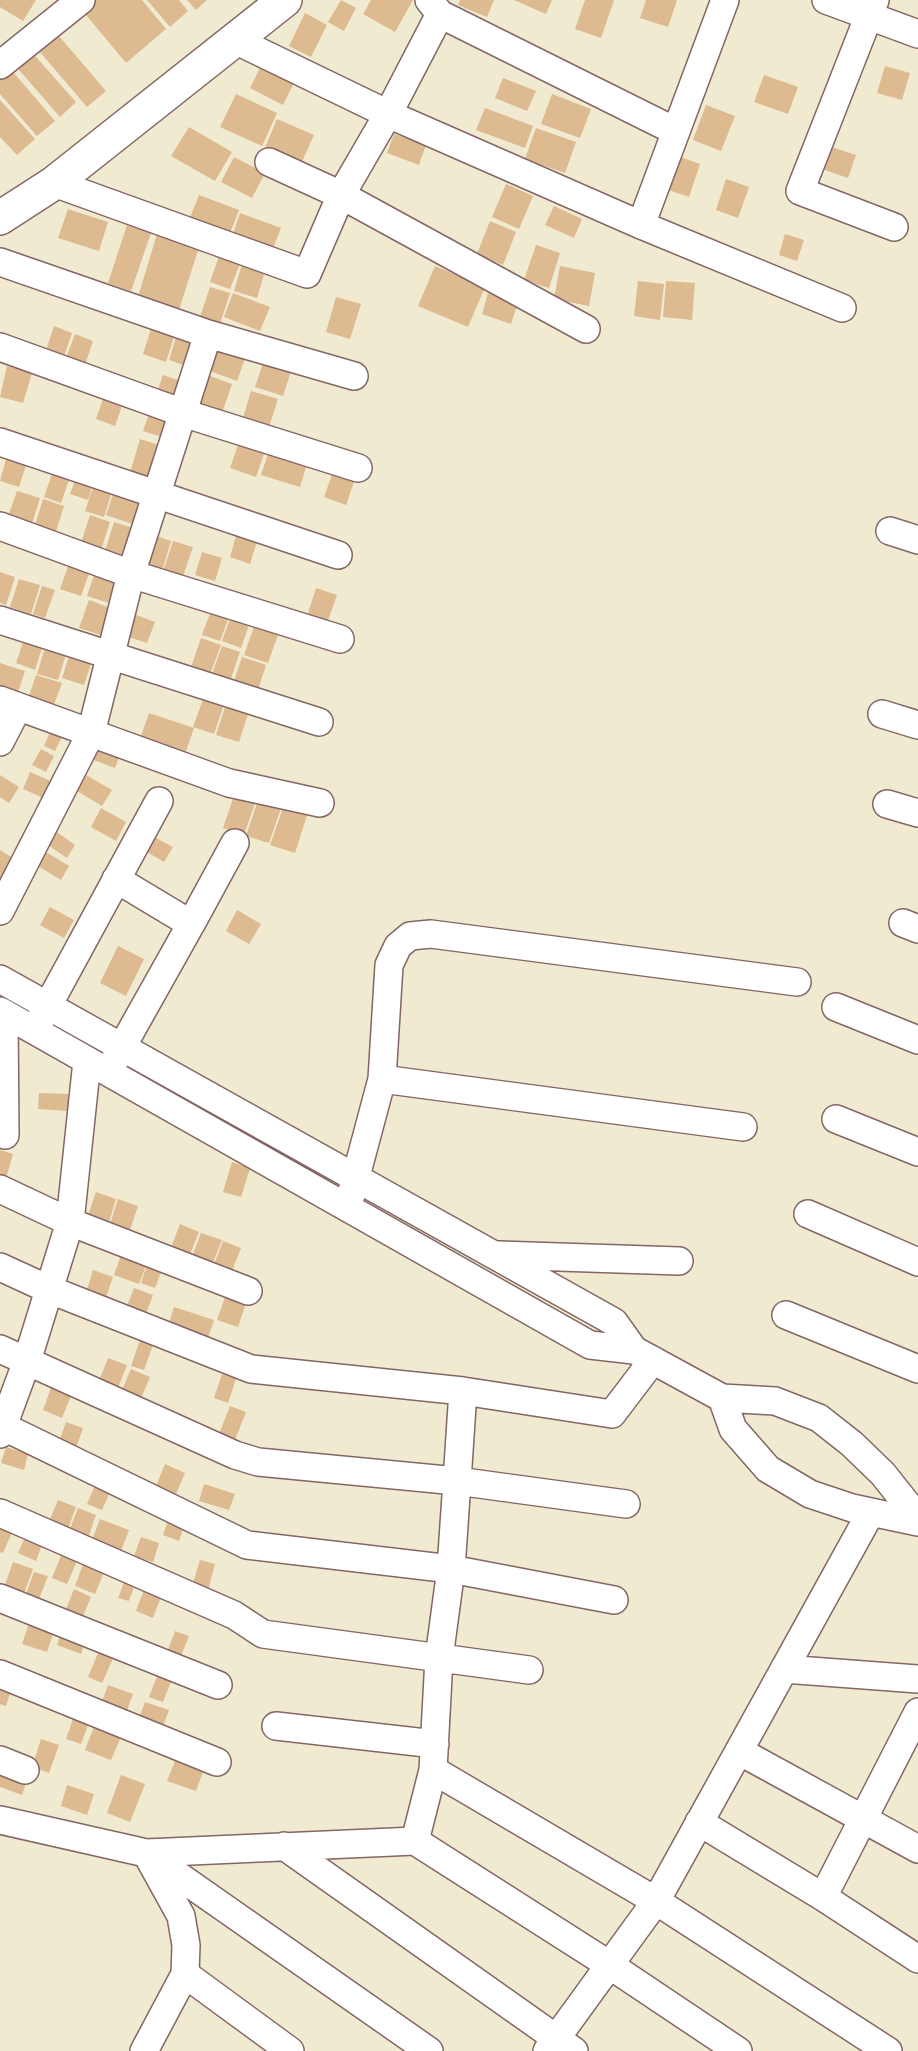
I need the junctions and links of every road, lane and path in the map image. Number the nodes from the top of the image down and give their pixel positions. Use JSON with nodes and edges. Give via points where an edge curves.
{"nodes":[{"id":1,"x":285,"y":0,"type":"edge"},
{"id":2,"x":725,"y":0,"type":"edge"},
{"id":3,"x":826,"y":0,"type":"edge"},
{"id":4,"x":71,"y":3,"type":"edge"},
{"id":5,"x":434,"y":7,"type":"edge"},
{"id":6,"x":871,"y":9,"type":"edge"},
{"id":7,"x":918,"y":34,"type":"edge"},
{"id":8,"x":235,"y":40,"type":"junction"},
{"id":9,"x":0,"y":65,"type":"edge"},
{"id":10,"x":388,"y":114,"type":"junction"},
{"id":11,"x":675,"y":131,"type":"junction"},
{"id":12,"x":269,"y":162,"type":"dead end"},
{"id":13,"x":54,"y":183,"type":"junction"},
{"id":14,"x":341,"y":195,"type":"junction"},
{"id":15,"x":0,"y":218,"type":"edge"},
{"id":16,"x":641,"y":225,"type":"junction"},
{"id":17,"x":894,"y":227,"type":"dead end"},
{"id":18,"x":0,"y":262,"type":"edge"},
{"id":19,"x":842,"y":308,"type":"dead end"},
{"id":20,"x":586,"y":329,"type":"dead end"},
{"id":21,"x":208,"y":334,"type":"junction"},
{"id":22,"x":0,"y":347,"type":"edge"},
{"id":23,"x":354,"y":376,"type":"dead end"},
{"id":24,"x":183,"y":413,"type":"junction"},
{"id":25,"x":0,"y":442,"type":"edge"},
{"id":26,"x":358,"y":468,"type":"dead end"},
{"id":27,"x":157,"y":494,"type":"junction"},
{"id":28,"x":0,"y":526,"type":"edge"},
{"id":29,"x":890,"y":531,"type":"dead end"},
{"id":30,"x":918,"y":540,"type":"edge"},
{"id":31,"x":338,"y":555,"type":"dead end"},
{"id":32,"x":131,"y":574,"type":"junction"},
{"id":33,"x":0,"y":620,"type":"edge"},
{"id":34,"x":340,"y":639,"type":"dead end"},
{"id":35,"x":111,"y":653,"type":"junction"},
{"id":36,"x":9,"y":703,"type":"edge"},
{"id":37,"x":882,"y":714,"type":"dead end"},
{"id":38,"x":319,"y":722,"type":"dead end"},
{"id":39,"x":918,"y":725,"type":"edge"},
{"id":40,"x":91,"y":733,"type":"junction"},
{"id":41,"x":0,"y":742,"type":"edge"},
{"id":42,"x":159,"y":801,"type":"dead end"},
{"id":43,"x":320,"y":803,"type":"dead end"},
{"id":44,"x":887,"y":804,"type":"dead end"},
{"id":45,"x":918,"y":813,"type":"edge"},
{"id":46,"x":235,"y":843,"type":"dead end"},
{"id":47,"x":116,"y":879,"type":"junction"},
{"id":48,"x":0,"y":911,"type":"edge"},
{"id":49,"x":191,"y":924,"type":"junction"},
{"id":50,"x":0,"y":978,"type":"edge"},
{"id":51,"x":797,"y":982,"type":"dead end"},
{"id":52,"x":836,"y":1007,"type":"dead end"},
{"id":53,"x":2,"y":1013,"type":"edge"},
{"id":54,"x":41,"y":1018,"type":"junction"},
{"id":55,"x":918,"y":1040,"type":"edge"},
{"id":56,"x":121,"y":1049,"type":"junction"},
{"id":57,"x":98,"y":1066,"type":"junction"},
{"id":58,"x":382,"y":1079,"type":"junction"},
{"id":59,"x":836,"y":1119,"type":"dead end"},
{"id":60,"x":743,"y":1127,"type":"dead end"},
{"id":61,"x":5,"y":1135,"type":"dead end"},
{"id":62,"x":918,"y":1152,"type":"edge"},
{"id":63,"x":356,"y":1179,"type":"junction"},
{"id":64,"x":0,"y":1189,"type":"edge"},
{"id":65,"x":348,"y":1206,"type":"junction"},
{"id":66,"x":808,"y":1214,"type":"dead end"},
{"id":67,"x":70,"y":1222,"type":"junction"},
{"id":68,"x":494,"y":1255,"type":"junction"},
{"id":69,"x":438,"y":1257,"type":"junction"},
{"id":70,"x":679,"y":1261,"type":"dead end"},
{"id":71,"x":918,"y":1262,"type":"edge"},
{"id":72,"x":0,"y":1267,"type":"edge"},
{"id":73,"x":48,"y":1289,"type":"junction"},
{"id":74,"x":248,"y":1291,"type":"dead end"},
{"id":75,"x":786,"y":1315,"type":"dead end"},
{"id":76,"x":0,"y":1349,"type":"edge"},
{"id":77,"x":643,"y":1355,"type":"junction"},
{"id":78,"x":27,"y":1361,"type":"junction"},
{"id":79,"x":918,"y":1369,"type":"edge"},
{"id":80,"x":463,"y":1391,"type":"junction"},
{"id":81,"x":722,"y":1398,"type":"junction"},
{"id":82,"x":1,"y":1428,"type":"edge"},
{"id":83,"x":457,"y":1481,"type":"junction"},
{"id":84,"x":626,"y":1504,"type":"dead end"},
{"id":85,"x":871,"y":1512,"type":"junction"},
{"id":86,"x":0,"y":1513,"type":"edge"},
{"id":87,"x":918,"y":1520,"type":"edge"},
{"id":88,"x":451,"y":1569,"type":"junction"},
{"id":89,"x":0,"y":1598,"type":"edge"},
{"id":90,"x":614,"y":1600,"type":"dead end"},
{"id":91,"x":439,"y":1658,"type":"junction"},
{"id":92,"x":784,"y":1669,"type":"junction"},
{"id":93,"x":529,"y":1670,"type":"dead end"},
{"id":94,"x":0,"y":1674,"type":"edge"},
{"id":95,"x":918,"y":1679,"type":"edge"},
{"id":96,"x":219,"y":1684,"type":"dead end"},
{"id":97,"x":918,"y":1712,"type":"edge"},
{"id":98,"x":276,"y":1726,"type":"dead end"},
{"id":99,"x":911,"y":1743,"type":"edge"},
{"id":100,"x":739,"y":1751,"type":"junction"},
{"id":101,"x":434,"y":1757,"type":"junction"},
{"id":102,"x":0,"y":1760,"type":"edge"},
{"id":103,"x":217,"y":1762,"type":"dead end"},
{"id":104,"x":25,"y":1770,"type":"dead end"},
{"id":105,"x":862,"y":1819,"type":"junction"},
{"id":106,"x":0,"y":1820,"type":"edge"},
{"id":107,"x":699,"y":1822,"type":"junction"},
{"id":108,"x":415,"y":1841,"type":"junction"},
{"id":109,"x":284,"y":1846,"type":"junction"},
{"id":110,"x":918,"y":1849,"type":"edge"},
{"id":111,"x":146,"y":1854,"type":"junction"},
{"id":112,"x":823,"y":1897,"type":"junction"},
{"id":113,"x":656,"y":1901,"type":"junction"},
{"id":114,"x":918,"y":1959,"type":"edge"},
{"id":115,"x":611,"y":1966,"type":"junction"},
{"id":116,"x":184,"y":1974,"type":"junction"},
{"id":117,"x":559,"y":2047,"type":"edge"},
{"id":118,"x":144,"y":2051,"type":"edge"},
{"id":119,"x":290,"y":2051,"type":"edge"},
{"id":120,"x":429,"y":2051,"type":"edge"},
{"id":121,"x":738,"y":2051,"type":"edge"},
{"id":122,"x":888,"y":2051,"type":"edge"}],
"edges":[{"from":1,"to":8,"type":"street"},
{"from":2,"to":11,"type":"street"},
{"from":3,"to":6,"type":"street"},
{"from":4,"to":9,"type":"street"},
{"from":5,"to":10,"type":"street"},
{"from":5,"to":11,"type":"street"},
{"from":6,"to":7,"type":"street"},
{"from":6,"to":17,"type":"street","via":[[800,191]]},
{"from":8,"to":10,"type":"street"},
{"from":8,"to":13,"type":"street"},
{"from":10,"to":14,"type":"street"},
{"from":10,"to":16,"type":"street"},
{"from":11,"to":16,"type":"street"},
{"from":12,"to":14,"type":"street"},
{"from":13,"to":14,"type":"street","via":[[307,274]]},
{"from":13,"to":15,"type":"street"},
{"from":14,"to":20,"type":"street"},
{"from":16,"to":19,"type":"street"},
{"from":18,"to":21,"type":"street"},
{"from":21,"to":23,"type":"street"},
{"from":21,"to":24,"type":"street"},
{"from":22,"to":24,"type":"street"},
{"from":24,"to":26,"type":"street"},
{"from":24,"to":27,"type":"street"},
{"from":25,"to":27,"type":"street"},
{"from":27,"to":31,"type":"street"},
{"from":27,"to":32,"type":"street"},
{"from":28,"to":32,"type":"street"},
{"from":29,"to":30,"type":"street"},
{"from":32,"to":34,"type":"street"},
{"from":32,"to":35,"type":"street"},
{"from":33,"to":35,"type":"street"},
{"from":35,"to":38,"type":"street"},
{"from":35,"to":40,"type":"street"},
{"from":36,"to":40,"type":"street"},
{"from":36,"to":41,"type":"street"},
{"from":37,"to":39,"type":"street"},
{"from":40,"to":43,"type":"street","via":[[229,783]]},
{"from":40,"to":48,"type":"street"},
{"from":42,"to":47,"type":"street"},
{"from":44,"to":45,"type":"street"},
{"from":46,"to":49,"type":"street"},
{"from":47,"to":49,"type":"street"},
{"from":47,"to":54,"type":"street"},
{"from":49,"to":56,"type":"street"},
{"from":50,"to":54,"type":"street"},
{"from":51,"to":58,"type":"street","via":[[431,934],[410,936],[398,946],[389,965]]},
{"from":52,"to":55,"type":"street"},
{"from":53,"to":54,"type":"street"},
{"from":53,"to":61,"type":"street"},
{"from":54,"to":56,"type":"street"},
{"from":54,"to":57,"type":"street"},
{"from":56,"to":57,"type":"street"},
{"from":56,"to":63,"type":"street"},
{"from":57,"to":65,"type":"street"},
{"from":57,"to":67,"type":"street"},
{"from":58,"to":60,"type":"street"},
{"from":58,"to":63,"type":"street"},
{"from":59,"to":62,"type":"street"},
{"from":63,"to":65,"type":"street"},
{"from":63,"to":68,"type":"street"},
{"from":64,"to":67,"type":"street"},
{"from":65,"to":69,"type":"street"},
{"from":66,"to":71,"type":"street"},
{"from":67,"to":73,"type":"street"},
{"from":67,"to":74,"type":"street"},
{"from":68,"to":69,"type":"street"},
{"from":68,"to":70,"type":"street"},
{"from":68,"to":77,"type":"street","via":[[614,1322]]},
{"from":69,"to":77,"type":"street","via":[[590,1345]]},
{"from":72,"to":73,"type":"street"},
{"from":73,"to":78,"type":"street"},
{"from":73,"to":80,"type":"street","via":[[250,1369]]},
{"from":75,"to":79,"type":"street"},
{"from":76,"to":78,"type":"street"},
{"from":77,"to":80,"type":"street","via":[[612,1414]]},
{"from":77,"to":81,"type":"street"},
{"from":78,"to":82,"type":"street"},
{"from":78,"to":83,"type":"street","via":[[258,1462]]},
{"from":80,"to":83,"type":"street"},
{"from":81,"to":85,"type":"street","via":[[733,1429],[768,1468],[810,1494]]},
{"from":81,"to":87,"type":"street","via":[[775,1401],[819,1418],[883,1474]]},
{"from":82,"to":88,"type":"street","via":[[247,1545]]},
{"from":83,"to":84,"type":"street"},
{"from":83,"to":88,"type":"street"},
{"from":85,"to":87,"type":"street"},
{"from":85,"to":92,"type":"street"},
{"from":86,"to":91,"type":"street","via":[[234,1615],[263,1634]]},
{"from":88,"to":90,"type":"street"},
{"from":88,"to":91,"type":"street"},
{"from":89,"to":96,"type":"street"},
{"from":91,"to":93,"type":"street"},
{"from":91,"to":101,"type":"street"},
{"from":92,"to":95,"type":"street"},
{"from":92,"to":100,"type":"street"},
{"from":94,"to":103,"type":"street"},
{"from":97,"to":99,"type":"street"},
{"from":98,"to":101,"type":"street"},
{"from":99,"to":105,"type":"street"},
{"from":100,"to":105,"type":"street"},
{"from":100,"to":107,"type":"street"},
{"from":101,"to":108,"type":"street"},
{"from":101,"to":113,"type":"street"},
{"from":102,"to":104,"type":"street"},
{"from":105,"to":110,"type":"street"},
{"from":105,"to":112,"type":"street"},
{"from":106,"to":111,"type":"street"},
{"from":107,"to":112,"type":"street"},
{"from":107,"to":113,"type":"street"},
{"from":108,"to":109,"type":"street"},
{"from":108,"to":115,"type":"street"},
{"from":109,"to":111,"type":"street"},
{"from":109,"to":117,"type":"street"},
{"from":111,"to":116,"type":"street","via":[[181,1916],[186,1945]]},
{"from":111,"to":120,"type":"street"},
{"from":112,"to":114,"type":"street"},
{"from":113,"to":115,"type":"street"},
{"from":113,"to":122,"type":"street"},
{"from":115,"to":117,"type":"street"},
{"from":115,"to":121,"type":"street"},
{"from":116,"to":118,"type":"street"},
{"from":116,"to":119,"type":"street"}]}
